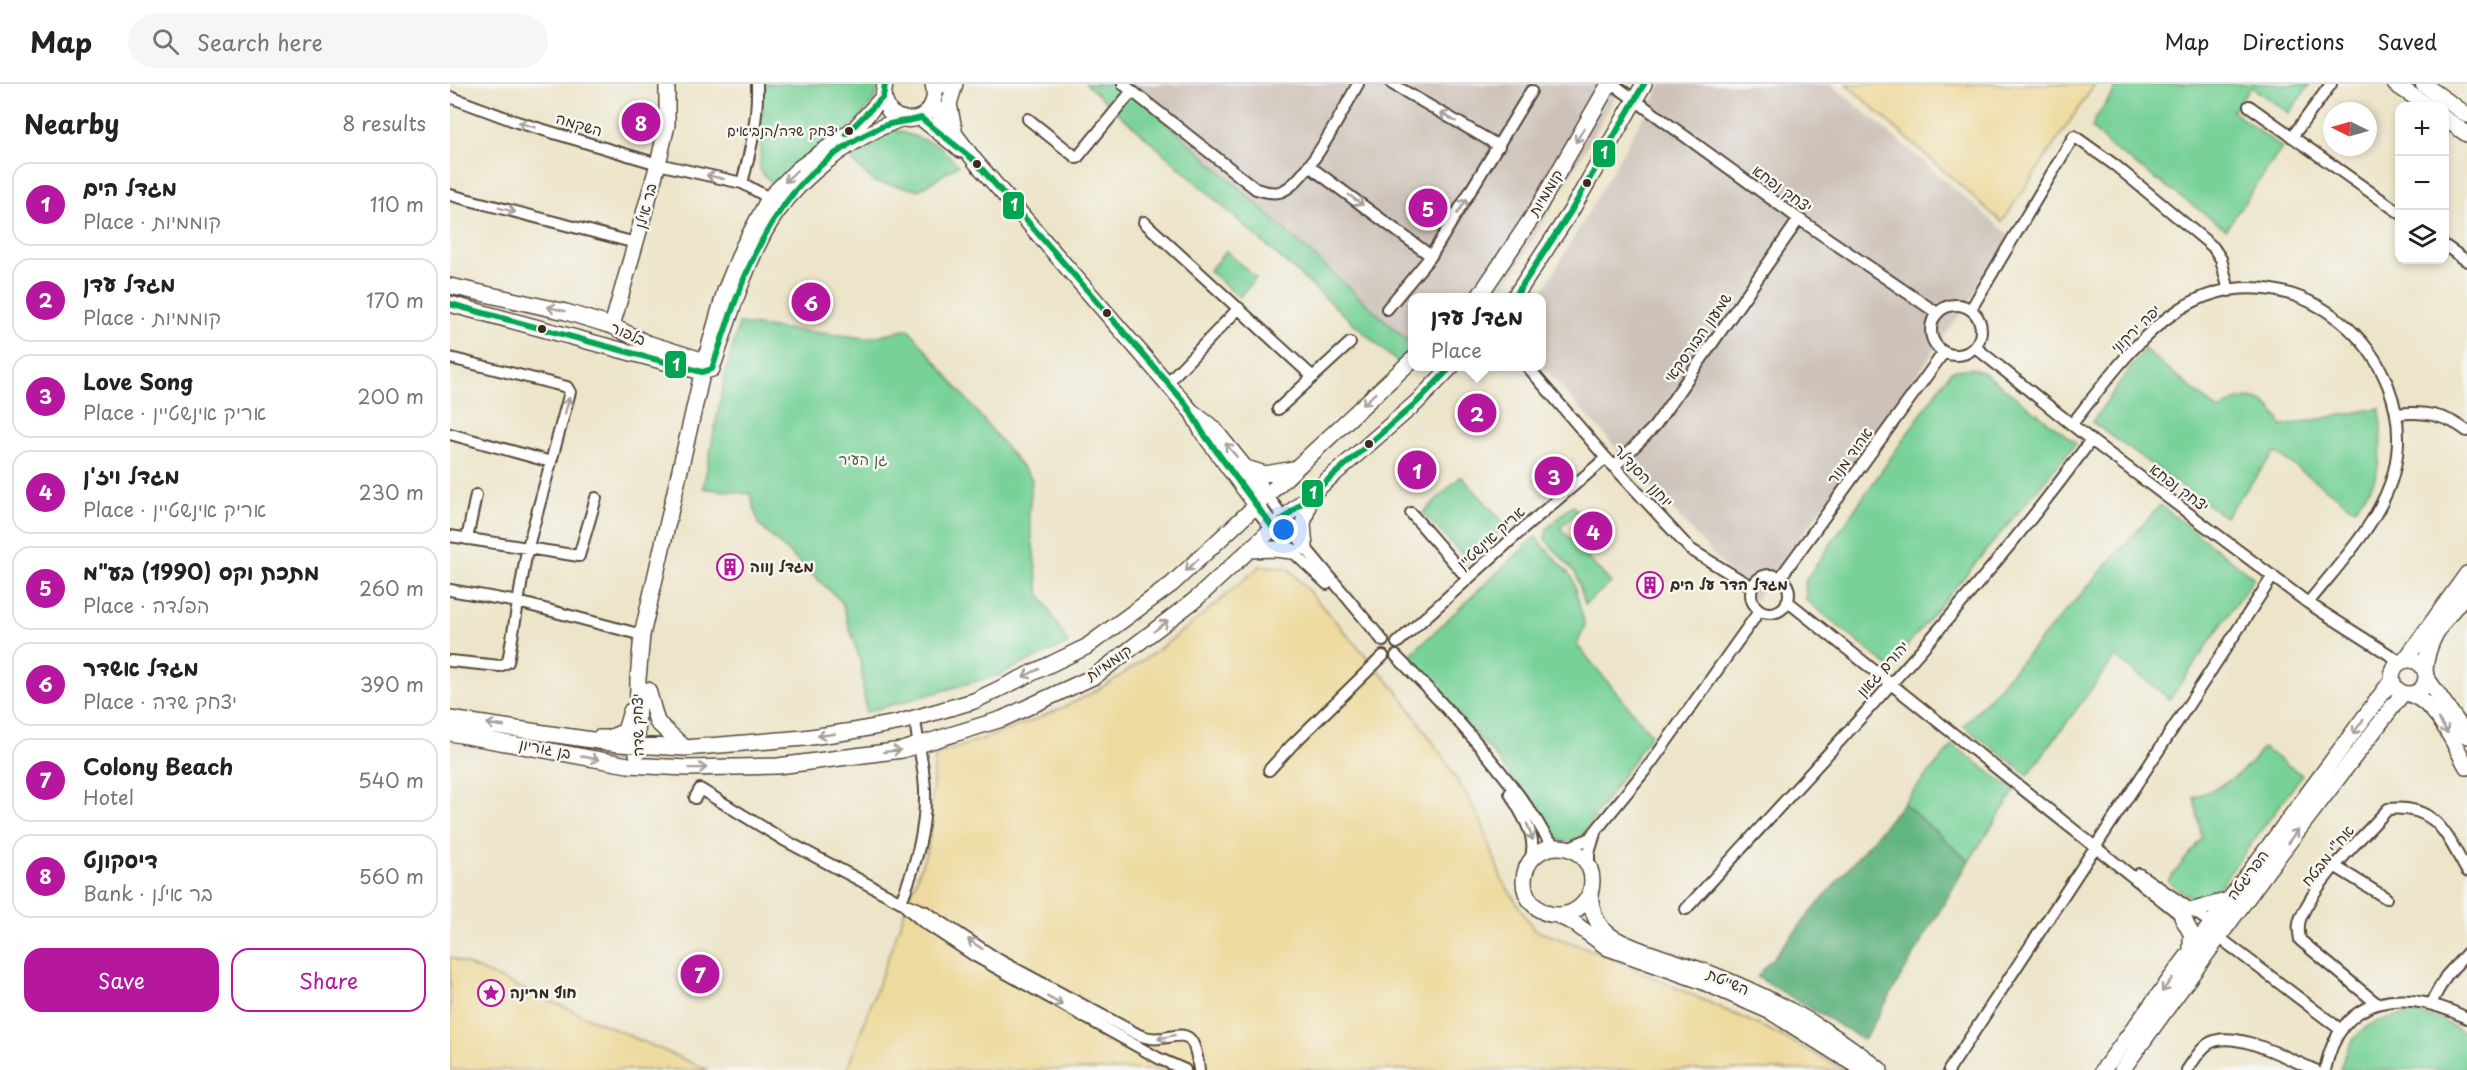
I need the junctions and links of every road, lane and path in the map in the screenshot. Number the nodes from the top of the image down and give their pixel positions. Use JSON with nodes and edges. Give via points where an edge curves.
{"nodes":[{"id":1,"x":667,"y":84,"type":"edge"},
{"id":2,"x":757,"y":84,"type":"edge"},
{"id":3,"x":955,"y":84,"type":"edge"},
{"id":4,"x":1123,"y":84,"type":"edge"},
{"id":5,"x":1358,"y":84,"type":"edge"},
{"id":6,"x":1392,"y":84,"type":"edge"},
{"id":7,"x":1611,"y":84,"type":"edge"},
{"id":8,"x":1644,"y":84,"type":"edge"},
{"id":9,"x":2331,"y":84,"type":"edge"},
{"id":10,"x":2396,"y":84,"type":"edge"},
{"id":11,"x":2423,"y":84,"type":"edge"},
{"id":12,"x":884,"y":91,"type":"edge"},
{"id":13,"x":937,"y":91,"type":"edge"},
{"id":14,"x":1532,"y":91,"type":"dead end"},
{"id":15,"x":1132,"y":92,"type":"junction"},
{"id":16,"x":450,"y":97,"type":"edge"},
{"id":17,"x":1635,"y":99,"type":"junction"},
{"id":18,"x":2422,"y":102,"type":"edge"},
{"id":19,"x":2249,"y":106,"type":"dead end"},
{"id":20,"x":2467,"y":115,"type":"edge"},
{"id":21,"x":921,"y":118,"type":"junction"},
{"id":22,"x":900,"y":119,"type":"junction"},
{"id":23,"x":1028,"y":119,"type":"dead end"},
{"id":24,"x":2449,"y":121,"type":"edge"},
{"id":25,"x":955,"y":132,"type":"junction"},
{"id":26,"x":2467,"y":134,"type":"edge"},
{"id":27,"x":2292,"y":137,"type":"junction"},
{"id":28,"x":1499,"y":147,"type":"junction"},
{"id":29,"x":975,"y":161,"type":"junction"},
{"id":30,"x":658,"y":164,"type":"junction"},
{"id":31,"x":1309,"y":166,"type":"junction"},
{"id":32,"x":742,"y":183,"type":"junction"},
{"id":33,"x":450,"y":195,"type":"edge"},
{"id":34,"x":769,"y":198,"type":"junction"},
{"id":35,"x":2396,"y":210,"type":"edge"},
{"id":36,"x":1799,"y":219,"type":"junction"},
{"id":37,"x":1144,"y":222,"type":"dead end"},
{"id":38,"x":636,"y":243,"type":"junction"},
{"id":39,"x":2449,"y":248,"type":"edge"},
{"id":40,"x":1431,"y":256,"type":"junction"},
{"id":41,"x":2467,"y":261,"type":"edge"},
{"id":42,"x":450,"y":286,"type":"edge"},
{"id":43,"x":2229,"y":291,"type":"junction"},
{"id":44,"x":1481,"y":293,"type":"edge"},
{"id":45,"x":1517,"y":293,"type":"edge"},
{"id":46,"x":450,"y":304,"type":"edge"},
{"id":47,"x":1239,"y":308,"type":"junction"},
{"id":48,"x":1387,"y":309,"type":"dead end"},
{"id":49,"x":1971,"y":309,"type":"junction"},
{"id":50,"x":1937,"y":313,"type":"junction"},
{"id":51,"x":612,"y":326,"type":"junction"},
{"id":52,"x":713,"y":332,"type":"junction"},
{"id":53,"x":1350,"y":343,"type":"dead end"},
{"id":54,"x":1975,"y":347,"type":"junction"},
{"id":55,"x":1944,"y":352,"type":"junction"},
{"id":56,"x":450,"y":358,"type":"edge"},
{"id":57,"x":680,"y":359,"type":"junction"},
{"id":58,"x":1408,"y":365,"type":"edge"},
{"id":59,"x":706,"y":367,"type":"junction"},
{"id":60,"x":1447,"y":371,"type":"edge"},
{"id":61,"x":1531,"y":371,"type":"edge"},
{"id":62,"x":1313,"y":377,"type":"junction"},
{"id":63,"x":1167,"y":383,"type":"junction"},
{"id":64,"x":697,"y":396,"type":"junction"},
{"id":65,"x":1278,"y":409,"type":"dead end"},
{"id":66,"x":1191,"y":411,"type":"junction"},
{"id":67,"x":2396,"y":414,"type":"junction"},
{"id":68,"x":2072,"y":424,"type":"junction"},
{"id":69,"x":2467,"y":431,"type":"edge"},
{"id":70,"x":450,"y":434,"type":"edge"},
{"id":71,"x":2091,"y":440,"type":"junction"},
{"id":72,"x":551,"y":462,"type":"junction"},
{"id":73,"x":1610,"y":463,"type":"junction"},
{"id":74,"x":1246,"y":468,"type":"junction"},
{"id":75,"x":1293,"y":470,"type":"junction"},
{"id":76,"x":1238,"y":482,"type":"junction"},
{"id":77,"x":1312,"y":494,"type":"junction"},
{"id":78,"x":476,"y":495,"type":"dead end"},
{"id":79,"x":596,"y":498,"type":"dead end"},
{"id":80,"x":1261,"y":500,"type":"junction"},
{"id":81,"x":1411,"y":513,"type":"dead end"},
{"id":82,"x":1285,"y":517,"type":"junction"},
{"id":83,"x":1235,"y":525,"type":"junction"},
{"id":84,"x":1273,"y":528,"type":"junction"},
{"id":85,"x":450,"y":536,"type":"edge"},
{"id":86,"x":467,"y":539,"type":"junction"},
{"id":87,"x":1298,"y":549,"type":"junction"},
{"id":88,"x":527,"y":550,"type":"junction"},
{"id":89,"x":1250,"y":550,"type":"junction"},
{"id":90,"x":2467,"y":574,"type":"edge"},
{"id":91,"x":2273,"y":576,"type":"junction"},
{"id":92,"x":1780,"y":578,"type":"junction"},
{"id":93,"x":1468,"y":579,"type":"junction"},
{"id":94,"x":1752,"y":587,"type":"junction"},
{"id":95,"x":450,"y":590,"type":"edge"},
{"id":96,"x":2467,"y":592,"type":"edge"},
{"id":97,"x":518,"y":602,"type":"junction"},
{"id":98,"x":1787,"y":602,"type":"junction"},
{"id":99,"x":2308,"y":603,"type":"junction"},
{"id":100,"x":1760,"y":610,"type":"junction"},
{"id":101,"x":642,"y":635,"type":"junction"},
{"id":102,"x":1383,"y":641,"type":"junction"},
{"id":103,"x":1397,"y":643,"type":"junction"},
{"id":104,"x":1383,"y":656,"type":"junction"},
{"id":105,"x":1396,"y":656,"type":"junction"},
{"id":106,"x":450,"y":661,"type":"edge"},
{"id":107,"x":2398,"y":667,"type":"junction"},
{"id":108,"x":2426,"y":674,"type":"junction"},
{"id":109,"x":1891,"y":683,"type":"junction"},
{"id":110,"x":643,"y":685,"type":"junction"},
{"id":111,"x":2406,"y":693,"type":"junction"},
{"id":112,"x":915,"y":718,"type":"junction"},
{"id":113,"x":450,"y":719,"type":"edge"},
{"id":114,"x":450,"y":733,"type":"edge"},
{"id":115,"x":2467,"y":736,"type":"edge"},
{"id":116,"x":571,"y":738,"type":"junction"},
{"id":117,"x":640,"y":745,"type":"junction"},
{"id":118,"x":918,"y":746,"type":"junction"},
{"id":119,"x":685,"y":748,"type":"junction"},
{"id":120,"x":1497,"y":765,"type":"junction"},
{"id":121,"x":639,"y":766,"type":"junction"},
{"id":122,"x":2467,"y":767,"type":"edge"},
{"id":123,"x":1269,"y":770,"type":"dead end"},
{"id":124,"x":695,"y":798,"type":"dead end"},
{"id":125,"x":1595,"y":832,"type":"junction"},
{"id":126,"x":2096,"y":847,"type":"junction"},
{"id":127,"x":1563,"y":848,"type":"junction"},
{"id":128,"x":1529,"y":864,"type":"junction"},
{"id":129,"x":1589,"y":867,"type":"junction"},
{"id":130,"x":2336,"y":867,"type":"junction"},
{"id":131,"x":2467,"y":871,"type":"edge"},
{"id":132,"x":1590,"y":892,"type":"junction"},
{"id":133,"x":2386,"y":898,"type":"dead end"},
{"id":134,"x":2229,"y":900,"type":"junction"},
{"id":135,"x":901,"y":902,"type":"junction"},
{"id":136,"x":1686,"y":909,"type":"dead end"},
{"id":137,"x":2188,"y":913,"type":"junction"},
{"id":138,"x":1557,"y":915,"type":"junction"},
{"id":139,"x":2207,"y":928,"type":"junction"},
{"id":140,"x":2220,"y":938,"type":"junction"},
{"id":141,"x":2191,"y":952,"type":"junction"},
{"id":142,"x":2467,"y":953,"type":"edge"},
{"id":143,"x":2376,"y":1003,"type":"junction"},
{"id":144,"x":2431,"y":1003,"type":"junction"},
{"id":145,"x":2467,"y":1018,"type":"edge"},
{"id":146,"x":2341,"y":1030,"type":"junction"},
{"id":147,"x":1196,"y":1049,"type":"junction"},
{"id":148,"x":1171,"y":1064,"type":"junction"},
{"id":149,"x":1185,"y":1070,"type":"edge"},
{"id":150,"x":1199,"y":1070,"type":"edge"},
{"id":151,"x":1863,"y":1070,"type":"edge"},
{"id":152,"x":1880,"y":1070,"type":"edge"},
{"id":153,"x":1949,"y":1070,"type":"edge"},
{"id":154,"x":2103,"y":1070,"type":"edge"},
{"id":155,"x":2122,"y":1070,"type":"edge"},
{"id":156,"x":2187,"y":1070,"type":"edge"},
{"id":157,"x":2315,"y":1070,"type":"edge"},
{"id":158,"x":2325,"y":1070,"type":"edge"}],
"edges":[{"from":1,"to":30,"type":"street","name":"בר אילן","via":[[667,125]]},
{"from":2,"to":32,"type":"street","via":[[752,148]]},
{"from":3,"to":25,"type":"street","via":[[949,104]]},
{"from":4,"to":15,"type":"street"},
{"from":5,"to":31,"type":"street"},
{"from":28,"to":6,"type":"street","one_way":true},
{"from":7,"to":17,"type":"street","name":"יצחק נפחא"},
{"from":7,"to":44,"type":"street","name":"קוממיות","one_way":true,"via":[[1535,213]]},
{"from":8,"to":17,"type":"street","name":"קוממיות"},
{"from":9,"to":27,"type":"street"},
{"from":10,"to":18,"type":"street"},
{"from":11,"to":20,"type":"street"},
{"from":12,"to":22,"type":"street","via":[[889,111]]},
{"from":12,"to":34,"type":"street","name":"יצחק שדה","one_way":true,"via":[[855,128],[798,169]]},
{"from":13,"to":21,"type":"street"},
{"from":13,"to":25,"type":"street"},
{"from":14,"to":28,"type":"street"},
{"from":15,"to":23,"type":"street","via":[[1077,158]]},
{"from":15,"to":31,"type":"street","via":[[1256,189],[1280,192],[1294,184]]},
{"from":30,"to":16,"type":"street","name":"השקמה","one_way":true,"via":[[517,122]]},
{"from":17,"to":36,"type":"street","name":"יצחק נפחא"},
{"from":17,"to":45,"type":"street","name":"קוממיות","via":[[1571,211]]},
{"from":19,"to":27,"type":"street"},
{"from":21,"to":22,"type":"street"},
{"from":21,"to":29,"type":"street"},
{"from":22,"to":59,"type":"street","name":"יצחק שדה","via":[[828,160],[785,204],[766,230]]},
{"from":24,"to":26,"type":"street"},
{"from":25,"to":29,"type":"street"},
{"from":27,"to":35,"type":"street"},
{"from":40,"to":28,"type":"street","one_way":true},
{"from":29,"to":63,"type":"street"},
{"from":32,"to":30,"type":"street","name":"השקמה","one_way":true},
{"from":30,"to":38,"type":"street","name":"בר אילן"},
{"from":31,"to":40,"type":"street","one_way":true},
{"from":32,"to":34,"type":"street","name":"השקמה"},
{"from":33,"to":38,"type":"street","one_way":true},
{"from":34,"to":52,"type":"street","name":"יצחק שדה","via":[[743,247]]},
{"from":36,"to":50,"type":"street","name":"יצחק נפחא"},
{"from":36,"to":73,"type":"street","name":"שמעון הבורסקאי","via":[[1654,427]]},
{"from":37,"to":47,"type":"street"},
{"from":38,"to":51,"type":"street","name":"בר אילן"},
{"from":39,"to":41,"type":"street"},
{"from":40,"to":48,"type":"street"},
{"from":51,"to":42,"type":"street","name":"בלפור","one_way":true,"via":[[556,309]]},
{"from":43,"to":49,"type":"street","via":[[2221,259],[2213,247],[2074,136]]},
{"from":43,"to":67,"type":"street","name":"יפה ירקוני","via":[[2259,289],[2291,294],[2344,321],[2362,338],[2376,360]]},
{"from":43,"to":68,"type":"street","name":"יפה ירקוני","via":[[2180,309],[2149,333]]},
{"from":46,"to":57,"type":"street","name":"בלפור"},
{"from":47,"to":62,"type":"street"},
{"from":47,"to":63,"type":"street"},
{"from":49,"to":50,"type":"street","via":[[1954,305]]},
{"from":49,"to":54,"type":"street","via":[[1981,323],[1980,340]]},
{"from":50,"to":55,"type":"street","via":[[1931,330]]},
{"from":51,"to":57,"type":"street","name":"בלפור"},
{"from":52,"to":57,"type":"street"},
{"from":52,"to":59,"type":"street","name":"יצחק שדה"},
{"from":53,"to":62,"type":"street"},
{"from":54,"to":55,"type":"street","via":[[1958,355]]},
{"from":54,"to":68,"type":"street","name":"יצחק נפחא"},
{"from":55,"to":92,"type":"street","name":"אהוד מנור"},
{"from":72,"to":56,"type":"street","one_way":true,"via":[[570,392],[567,387]]},
{"from":57,"to":59,"type":"street","name":"בלפור"},
{"from":57,"to":64,"type":"street"},
{"from":58,"to":75,"type":"street","name":"קוממיות","one_way":true},
{"from":59,"to":64,"type":"street","name":"יצחק שדה"},
{"from":59,"to":110,"type":"street","name":"יצחק שדה"},
{"from":60,"to":77,"type":"street","name":"קוממיות"},
{"from":61,"to":73,"type":"street","name":"יוחנן הסנדלר"},
{"from":62,"to":65,"type":"street"},
{"from":63,"to":66,"type":"street"},
{"from":64,"to":101,"type":"street","name":"יצחק שדה"},
{"from":74,"to":66,"type":"street","one_way":true,"via":[[1213,428]]},
{"from":66,"to":76,"type":"street"},
{"from":67,"to":69,"type":"street","via":[[2419,412],[2442,417]]},
{"from":67,"to":99,"type":"street","name":"יפה ירקוני","via":[[2398,443],[2389,487],[2361,534]]},
{"from":68,"to":71,"type":"street","name":"יצחק נפחא"},
{"from":70,"to":72,"type":"street"},
{"from":71,"to":91,"type":"street","name":"יצחק נפחא"},
{"from":71,"to":109,"type":"street","name":"יהורם גאון","via":[[2053,492]]},
{"from":72,"to":88,"type":"street"},
{"from":73,"to":93,"type":"street","name":"אריק אינשטיין"},
{"from":73,"to":94,"type":"street","name":"יוחנן הסנדלר","via":[[1690,549]]},
{"from":74,"to":75,"type":"street","via":[[1265,474]]},
{"from":74,"to":80,"type":"street"},
{"from":75,"to":80,"type":"street","name":"קוממיות"},
{"from":76,"to":80,"type":"street"},
{"from":76,"to":83,"type":"street","via":[[1240,504]]},
{"from":77,"to":82,"type":"street","name":"קוממיות"},
{"from":77,"to":87,"type":"street"},
{"from":78,"to":86,"type":"street"},
{"from":79,"to":88,"type":"street","via":[[579,556]]},
{"from":80,"to":82,"type":"street"},
{"from":80,"to":83,"type":"street","name":"קוממיות"},
{"from":80,"to":84,"type":"street"},
{"from":81,"to":93,"type":"street"},
{"from":82,"to":84,"type":"street","name":"קוממיות"},
{"from":82,"to":87,"type":"street"},
{"from":83,"to":112,"type":"street","name":"קוממיות","one_way":true,"via":[[1172,584],[1086,647],[974,702]]},
{"from":84,"to":87,"type":"street"},
{"from":84,"to":89,"type":"street","name":"קוממיות"},
{"from":85,"to":86,"type":"street"},
{"from":86,"to":88,"type":"street"},
{"from":87,"to":89,"type":"street"},
{"from":87,"to":102,"type":"street"},
{"from":88,"to":97,"type":"street"},
{"from":118,"to":89,"type":"street","name":"קוממיות","one_way":true,"via":[[1002,719],[1095,676],[1196,599]]},
{"from":90,"to":107,"type":"street","name":"הפריגטה"},
{"from":91,"to":99,"type":"street","name":"יצחק נפחא"},
{"from":91,"to":126,"type":"street"},
{"from":92,"to":94,"type":"street","via":[[1768,575]]},
{"from":92,"to":98,"type":"street","via":[[1788,589]]},
{"from":93,"to":103,"type":"street","name":"אריק אינשטיין"},
{"from":94,"to":100,"type":"street","via":[[1752,600]]},
{"from":95,"to":97,"type":"street"},
{"from":96,"to":108,"type":"street","via":[[2431,640],[2426,652]]},
{"from":97,"to":101,"type":"street"},
{"from":97,"to":106,"type":"street","via":[[508,662],[500,666]]},
{"from":98,"to":100,"type":"street","via":[[1777,611]]},
{"from":98,"to":109,"type":"street"},
{"from":99,"to":107,"type":"street","name":"יצחק נפחא"},
{"from":100,"to":125,"type":"street","via":[[1651,764]]},
{"from":101,"to":110,"type":"street","name":"יצחק שדה"},
{"from":102,"to":103,"type":"street","via":[[1391,639]]},
{"from":102,"to":104,"type":"street"},
{"from":103,"to":105,"type":"street"},
{"from":104,"to":105,"type":"street"},
{"from":104,"to":123,"type":"street"},
{"from":105,"to":120,"type":"street"},
{"from":107,"to":108,"type":"street","via":[[2415,661]]},
{"from":107,"to":111,"type":"street","via":[[2396,688]]},
{"from":107,"to":134,"type":"street","name":"הפריגטה","one_way":true},
{"from":108,"to":111,"type":"street","via":[[2423,687]]},
{"from":108,"to":115,"type":"street"},
{"from":109,"to":126,"type":"street"},
{"from":109,"to":136,"type":"street","name":"יהורם גאון"},
{"from":110,"to":116,"type":"street","via":[[625,731],[609,738]]},
{"from":110,"to":117,"type":"street","name":"יצחק שדה"},
{"from":110,"to":119,"type":"street","via":[[657,722]]},
{"from":111,"to":122,"type":"street","one_way":true,"via":[[2425,702]]},
{"from":140,"to":111,"type":"street","name":"הפריגטה","one_way":true},
{"from":112,"to":118,"type":"street"},
{"from":112,"to":119,"type":"street","name":"קוממיות","one_way":true,"via":[[804,738]]},
{"from":116,"to":113,"type":"street","name":"בן גוריון","one_way":true},
{"from":114,"to":121,"type":"street","name":"בן גוריון","one_way":true},
{"from":116,"to":117,"type":"street","name":"בן גוריון"},
{"from":117,"to":119,"type":"street","name":"קוממיות"},
{"from":117,"to":121,"type":"street","name":"יצחק שדה"},
{"from":121,"to":118,"type":"street","name":"קוממיות","one_way":true,"via":[[778,766]]},
{"from":118,"to":135,"type":"street","via":[[926,791],[924,826],[918,858]]},
{"from":120,"to":127,"type":"street","via":[[1548,841]]},
{"from":120,"to":128,"type":"street","one_way":true,"via":[[1532,835]]},
{"from":124,"to":135,"type":"street","via":[[700,789],[784,840]]},
{"from":125,"to":127,"type":"street","via":[[1579,845]]},
{"from":125,"to":129,"type":"street"},
{"from":126,"to":137,"type":"street"},
{"from":126,"to":153,"type":"street"},
{"from":127,"to":128,"type":"street","via":[[1542,851]]},
{"from":127,"to":129,"type":"street","via":[[1584,859]]},
{"from":128,"to":138,"type":"street","via":[[1525,874],[1527,895],[1540,910]]},
{"from":129,"to":132,"type":"street"},
{"from":130,"to":131,"type":"street","name":"אח\"י מבטח","via":[[2388,809],[2405,807],[2439,822]]},
{"from":130,"to":133,"type":"street"},
{"from":130,"to":143,"type":"street","name":"אח\"י מבטח","via":[[2300,918],[2300,940]]},
{"from":132,"to":138,"type":"street","via":[[1576,910]]},
{"from":132,"to":152,"type":"street","name":"השייטת","via":[[1595,916],[1608,935],[1771,1001]]},
{"from":134,"to":137,"type":"street"},
{"from":134,"to":139,"type":"street","name":"הפריגטה"},
{"from":147,"to":135,"type":"street","one_way":true,"via":[[1182,1034],[1146,1038],[999,960],[926,912]]},
{"from":135,"to":148,"type":"street","one_way":true,"via":[[975,956]]},
{"from":137,"to":139,"type":"street"},
{"from":137,"to":141,"type":"street"},
{"from":138,"to":151,"type":"street","name":"השייטת","via":[[1608,948],[1701,981],[1771,1012]]},
{"from":139,"to":140,"type":"street"},
{"from":139,"to":141,"type":"street","name":"הפריגטה"},
{"from":140,"to":146,"type":"street"},
{"from":140,"to":155,"type":"street","name":"הפריגטה"},
{"from":141,"to":154,"type":"street","name":"הפריגטה","one_way":true},
{"from":142,"to":144,"type":"street","via":[[2446,976]]},
{"from":143,"to":144,"type":"street","via":[[2408,999]]},
{"from":143,"to":146,"type":"street"},
{"from":144,"to":145,"type":"street"},
{"from":146,"to":158,"type":"street"},
{"from":147,"to":148,"type":"street","via":[[1185,1063]]},
{"from":147,"to":150,"type":"street"},
{"from":148,"to":149,"type":"street"},
{"from":156,"to":157,"type":"street","via":[[2207,1044],[2226,1038],[2244,1041]]}]}
